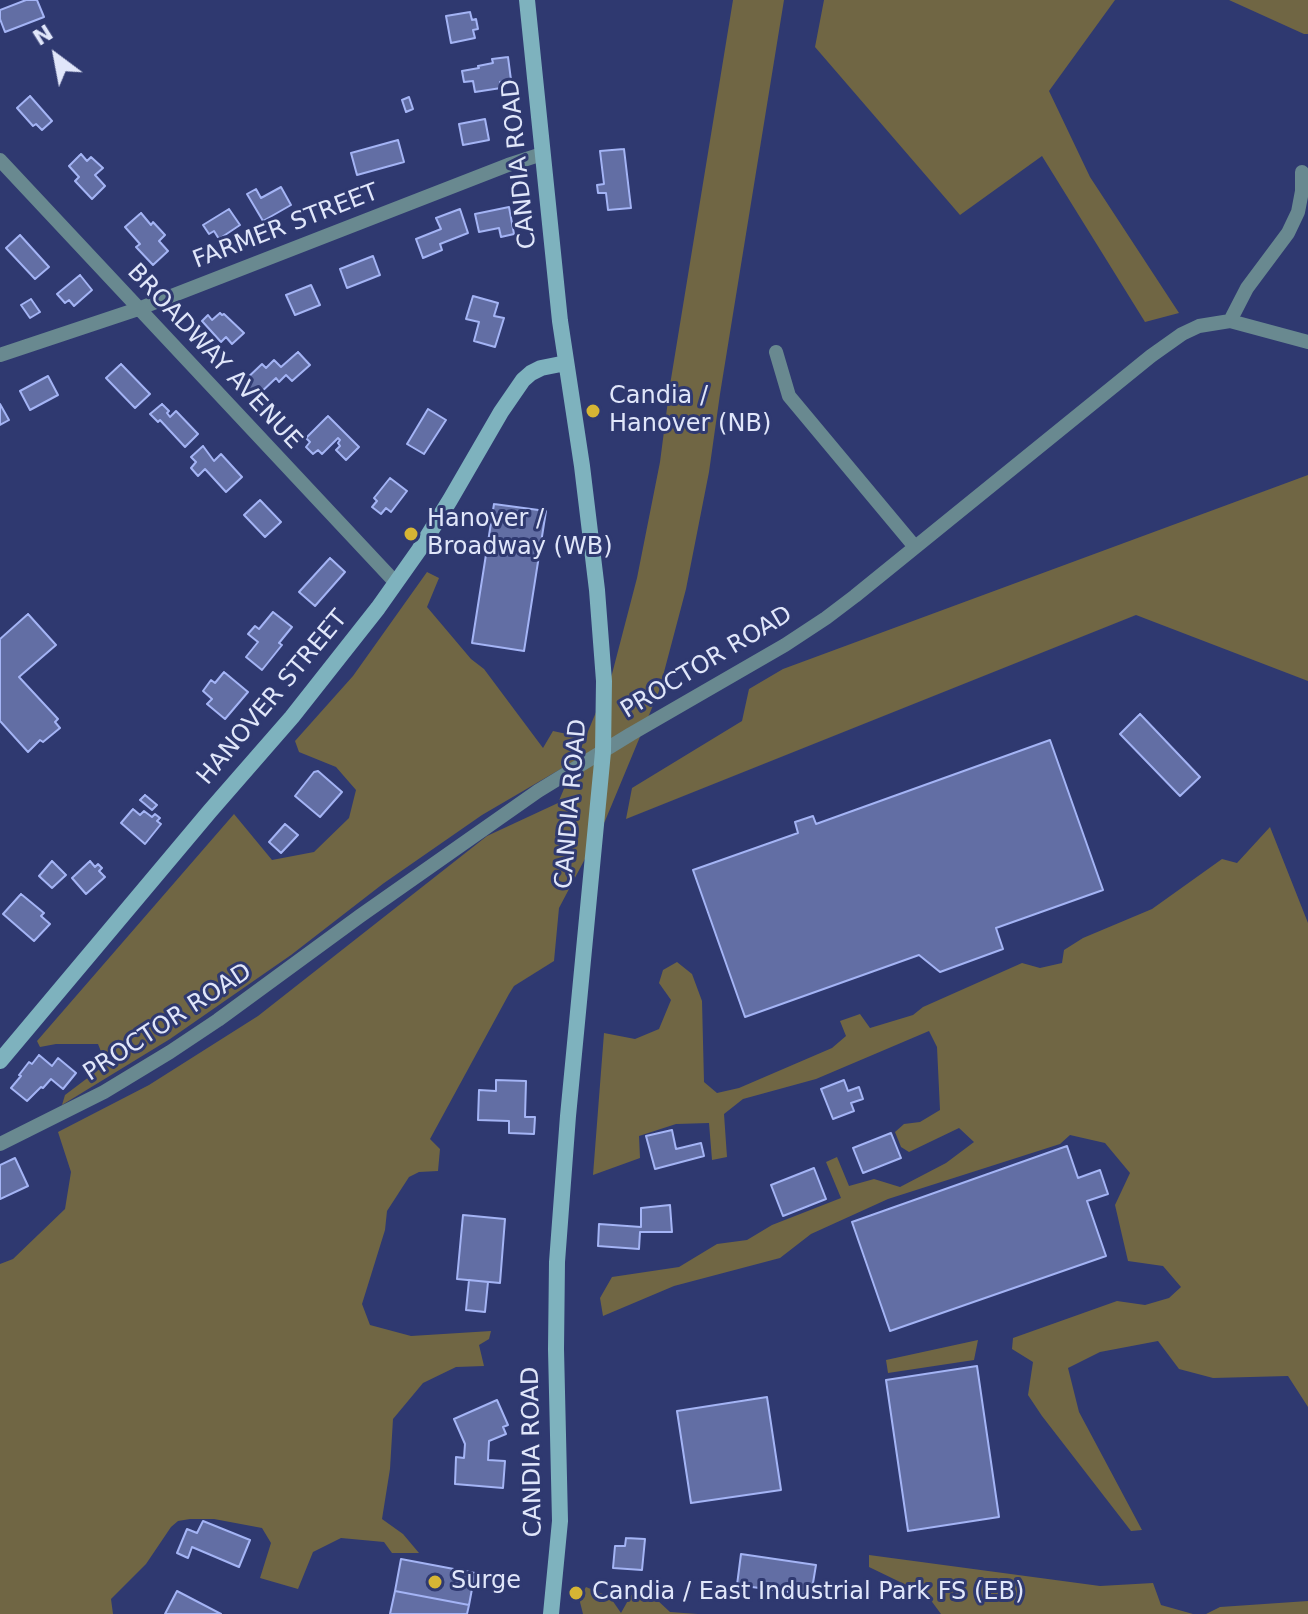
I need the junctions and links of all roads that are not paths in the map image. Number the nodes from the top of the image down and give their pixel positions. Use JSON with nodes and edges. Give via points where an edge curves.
{"nodes":[{"id":1,"x":527,"y":0,"type":"edge"},
{"id":2,"x":542,"y":154,"type":"junction"},
{"id":3,"x":0,"y":160,"type":"edge"},
{"id":4,"x":1302,"y":172,"type":"dead end"},
{"id":5,"x":138,"y":309,"type":"junction"},
{"id":6,"x":1230,"y":321,"type":"junction"},
{"id":7,"x":1308,"y":342,"type":"edge"},
{"id":8,"x":776,"y":352,"type":"dead end"},
{"id":9,"x":0,"y":355,"type":"edge"},
{"id":10,"x":566,"y":363,"type":"junction"},
{"id":11,"x":915,"y":547,"type":"junction"},
{"id":12,"x":396,"y":583,"type":"junction"},
{"id":13,"x":603,"y":752,"type":"junction"},
{"id":14,"x":0,"y":1061,"type":"edge"},
{"id":15,"x":0,"y":1144,"type":"edge"},
{"id":16,"x":551,"y":1614,"type":"edge"}],
"edges":[{"from":1,"to":2,"type":"main road","name":"CANDIA ROAD"},
{"from":2,"to":5,"type":"street","name":"FARMER STREET"},
{"from":2,"to":10,"type":"main road","name":"CANDIA ROAD"},
{"from":3,"to":5,"type":"street","name":"BROADWAY AVENUE"},
{"from":4,"to":6,"type":"street","via":[[1298,212],[1288,233]]},
{"from":5,"to":9,"type":"street","name":"FARMER STREET"},
{"from":5,"to":12,"type":"street","name":"BROADWAY AVENUE"},
{"from":6,"to":7,"type":"street","name":"PROCTOR ROAD"},
{"from":6,"to":11,"type":"street","name":"PROCTOR ROAD","via":[[1199,326],[1151,356]]},
{"from":8,"to":11,"type":"street","via":[[789,396]]},
{"from":10,"to":12,"type":"main road","name":"HANOVER STREET","via":[[531,373],[518,387]]},
{"from":10,"to":13,"type":"main road","name":"CANDIA ROAD","via":[[597,590]]},
{"from":11,"to":13,"type":"street","name":"PROCTOR ROAD","via":[[785,645]]},
{"from":12,"to":14,"type":"main road","name":"HANOVER STREET","via":[[292,717]]},
{"from":13,"to":15,"type":"street","name":"PROCTOR ROAD","via":[[538,791],[170,1052]]},
{"from":13,"to":16,"type":"main road","name":"CANDIA ROAD","via":[[561,1194],[556,1301],[560,1521]]}]}
